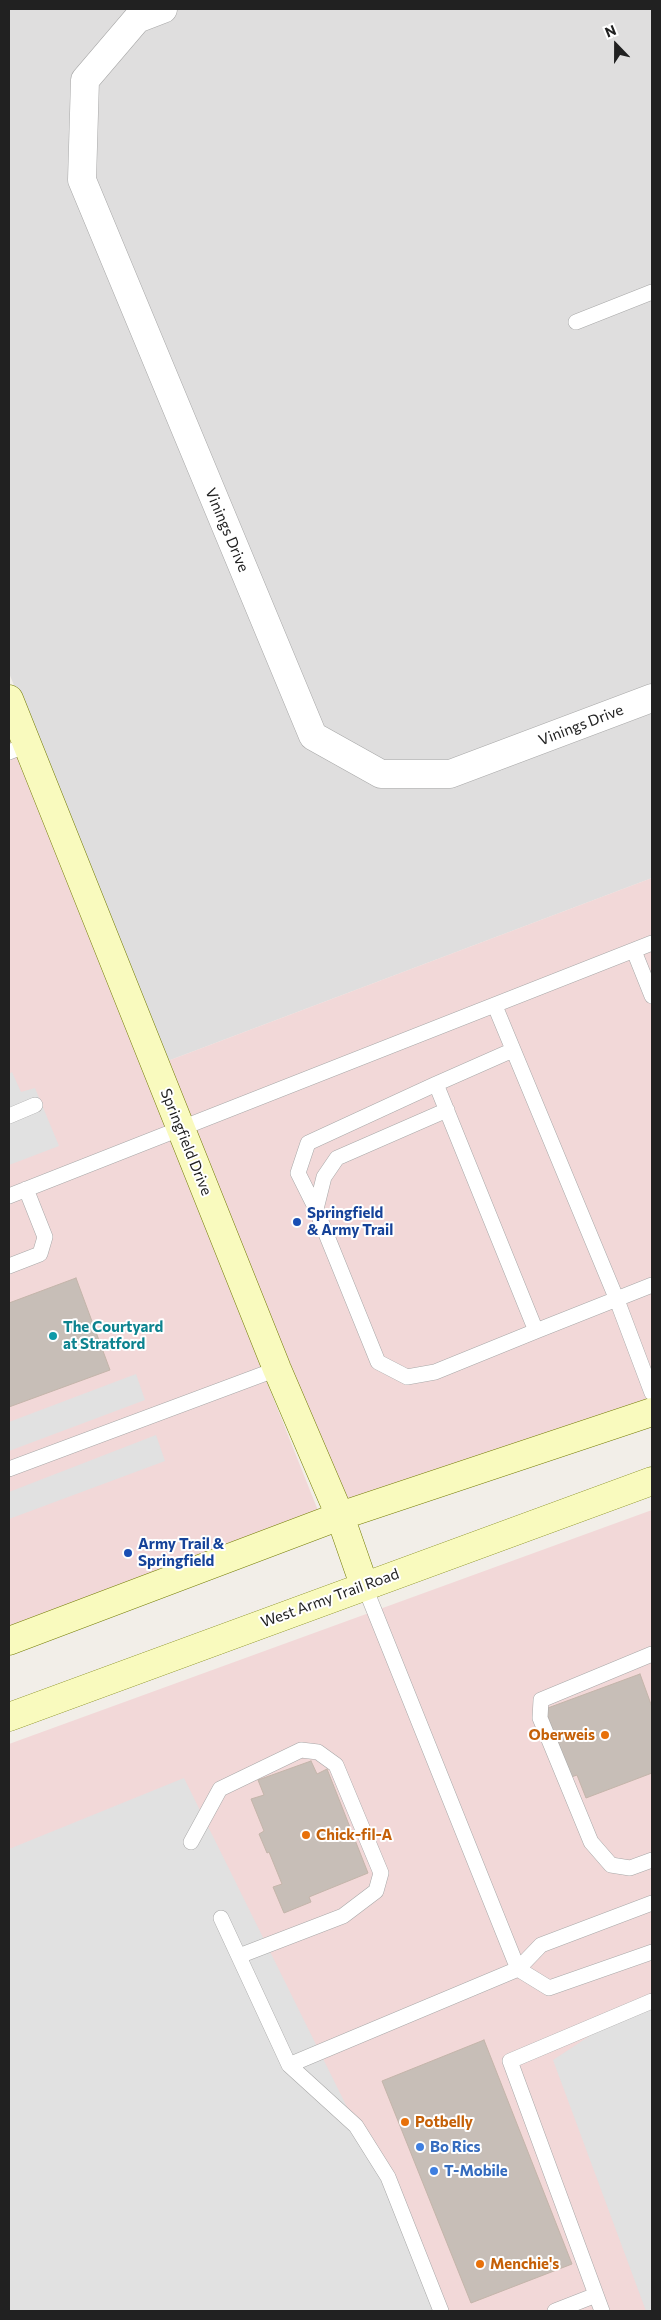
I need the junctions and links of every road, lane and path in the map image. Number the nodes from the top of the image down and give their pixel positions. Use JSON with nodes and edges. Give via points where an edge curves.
{"nodes":[{"id":1,"x":163,"y":9,"type":"edge"},
{"id":2,"x":652,"y":292,"type":"edge"},
{"id":3,"x":576,"y":322,"type":"dead end"},
{"id":4,"x":652,"y":698,"type":"edge"},
{"id":5,"x":9,"y":699,"type":"edge"},
{"id":6,"x":18,"y":748,"type":"edge"},
{"id":7,"x":652,"y":943,"type":"edge"},
{"id":8,"x":634,"y":951,"type":"junction"},
{"id":9,"x":652,"y":996,"type":"edge"},
{"id":10,"x":495,"y":1006,"type":"junction"},
{"id":11,"x":513,"y":1050,"type":"junction"},
{"id":12,"x":436,"y":1084,"type":"junction"},
{"id":13,"x":35,"y":1106,"type":"dead end"},
{"id":14,"x":447,"y":1110,"type":"junction"},
{"id":15,"x":9,"y":1116,"type":"edge"},
{"id":16,"x":181,"y":1130,"type":"junction"},
{"id":17,"x":26,"y":1189,"type":"junction"},
{"id":18,"x":9,"y":1196,"type":"edge"},
{"id":19,"x":316,"y":1209,"type":"junction"},
{"id":20,"x":9,"y":1266,"type":"edge"},
{"id":21,"x":652,"y":1285,"type":"edge"},
{"id":22,"x":617,"y":1300,"type":"junction"},
{"id":23,"x":536,"y":1331,"type":"junction"},
{"id":24,"x":277,"y":1369,"type":"junction"},
{"id":25,"x":652,"y":1393,"type":"edge"},
{"id":26,"x":652,"y":1412,"type":"edge"},
{"id":27,"x":9,"y":1469,"type":"edge"},
{"id":28,"x":652,"y":1481,"type":"edge"},
{"id":29,"x":340,"y":1516,"type":"junction"},
{"id":30,"x":364,"y":1585,"type":"junction"},
{"id":31,"x":9,"y":1641,"type":"edge"},
{"id":32,"x":652,"y":1654,"type":"edge"},
{"id":33,"x":9,"y":1717,"type":"edge"},
{"id":34,"x":191,"y":1842,"type":"dead end"},
{"id":35,"x":652,"y":1860,"type":"edge"},
{"id":36,"x":652,"y":1903,"type":"edge"},
{"id":37,"x":221,"y":1918,"type":"dead end"},
{"id":38,"x":652,"y":1952,"type":"edge"},
{"id":39,"x":239,"y":1956,"type":"junction"},
{"id":40,"x":518,"y":1969,"type":"junction"},
{"id":41,"x":652,"y":2001,"type":"edge"},
{"id":42,"x":289,"y":2065,"type":"junction"},
{"id":43,"x":596,"y":2295,"type":"junction"},
{"id":44,"x":441,"y":2311,"type":"edge"},
{"id":45,"x":555,"y":2311,"type":"edge"},
{"id":46,"x":602,"y":2311,"type":"edge"}],
"edges":[{"from":1,"to":4,"type":"street","name":"Vinings Drive","via":[[137,19],[85,80],[82,180],[312,736],[381,774],[450,774]]},
{"from":2,"to":3,"type":"lane"},
{"from":5,"to":6,"type":"main road","name":"Springfield Drive"},
{"from":6,"to":16,"type":"main road","name":"Springfield Drive"},
{"from":7,"to":8,"type":"lane"},
{"from":8,"to":9,"type":"lane"},
{"from":8,"to":10,"type":"lane"},
{"from":10,"to":11,"type":"lane"},
{"from":10,"to":16,"type":"lane"},
{"from":11,"to":12,"type":"lane"},
{"from":11,"to":22,"type":"lane"},
{"from":12,"to":14,"type":"lane"},
{"from":12,"to":19,"type":"lane","via":[[308,1143],[298,1173]]},
{"from":13,"to":15,"type":"lane"},
{"from":14,"to":19,"type":"lane","via":[[336,1158],[324,1177]]},
{"from":14,"to":23,"type":"lane"},
{"from":16,"to":17,"type":"lane"},
{"from":16,"to":24,"type":"main road","name":"Springfield Drive"},
{"from":17,"to":18,"type":"lane"},
{"from":17,"to":20,"type":"lane","via":[[45,1237],[40,1254]]},
{"from":19,"to":23,"type":"lane","via":[[378,1362],[407,1377],[435,1372]]},
{"from":21,"to":22,"type":"lane"},
{"from":22,"to":23,"type":"lane"},
{"from":22,"to":25,"type":"lane"},
{"from":24,"to":27,"type":"lane"},
{"from":24,"to":29,"type":"main road","name":"Springfield Drive"},
{"from":26,"to":29,"type":"main road"},
{"from":28,"to":30,"type":"main road","name":"West Army Trail Road"},
{"from":29,"to":30,"type":"main road","name":"Springfield Drive"},
{"from":29,"to":31,"type":"main road"},
{"from":30,"to":33,"type":"main road","name":"West Army Trail Road"},
{"from":30,"to":40,"type":"lane"},
{"from":32,"to":35,"type":"lane","via":[[541,1700],[540,1718],[591,1842],[611,1865],[630,1868]]},
{"from":34,"to":39,"type":"lane","via":[[220,1789],[301,1750],[318,1752],[336,1765],[381,1873],[376,1891],[343,1916]]},
{"from":36,"to":40,"type":"lane","via":[[541,1944]]},
{"from":37,"to":39,"type":"lane"},
{"from":38,"to":40,"type":"lane","via":[[550,1988]]},
{"from":39,"to":42,"type":"lane"},
{"from":40,"to":42,"type":"lane"},
{"from":41,"to":43,"type":"lane","via":[[510,2061]]},
{"from":42,"to":44,"type":"lane","via":[[356,2126],[364,2138],[388,2177]]},
{"from":43,"to":45,"type":"lane"},
{"from":43,"to":46,"type":"lane"}]}
